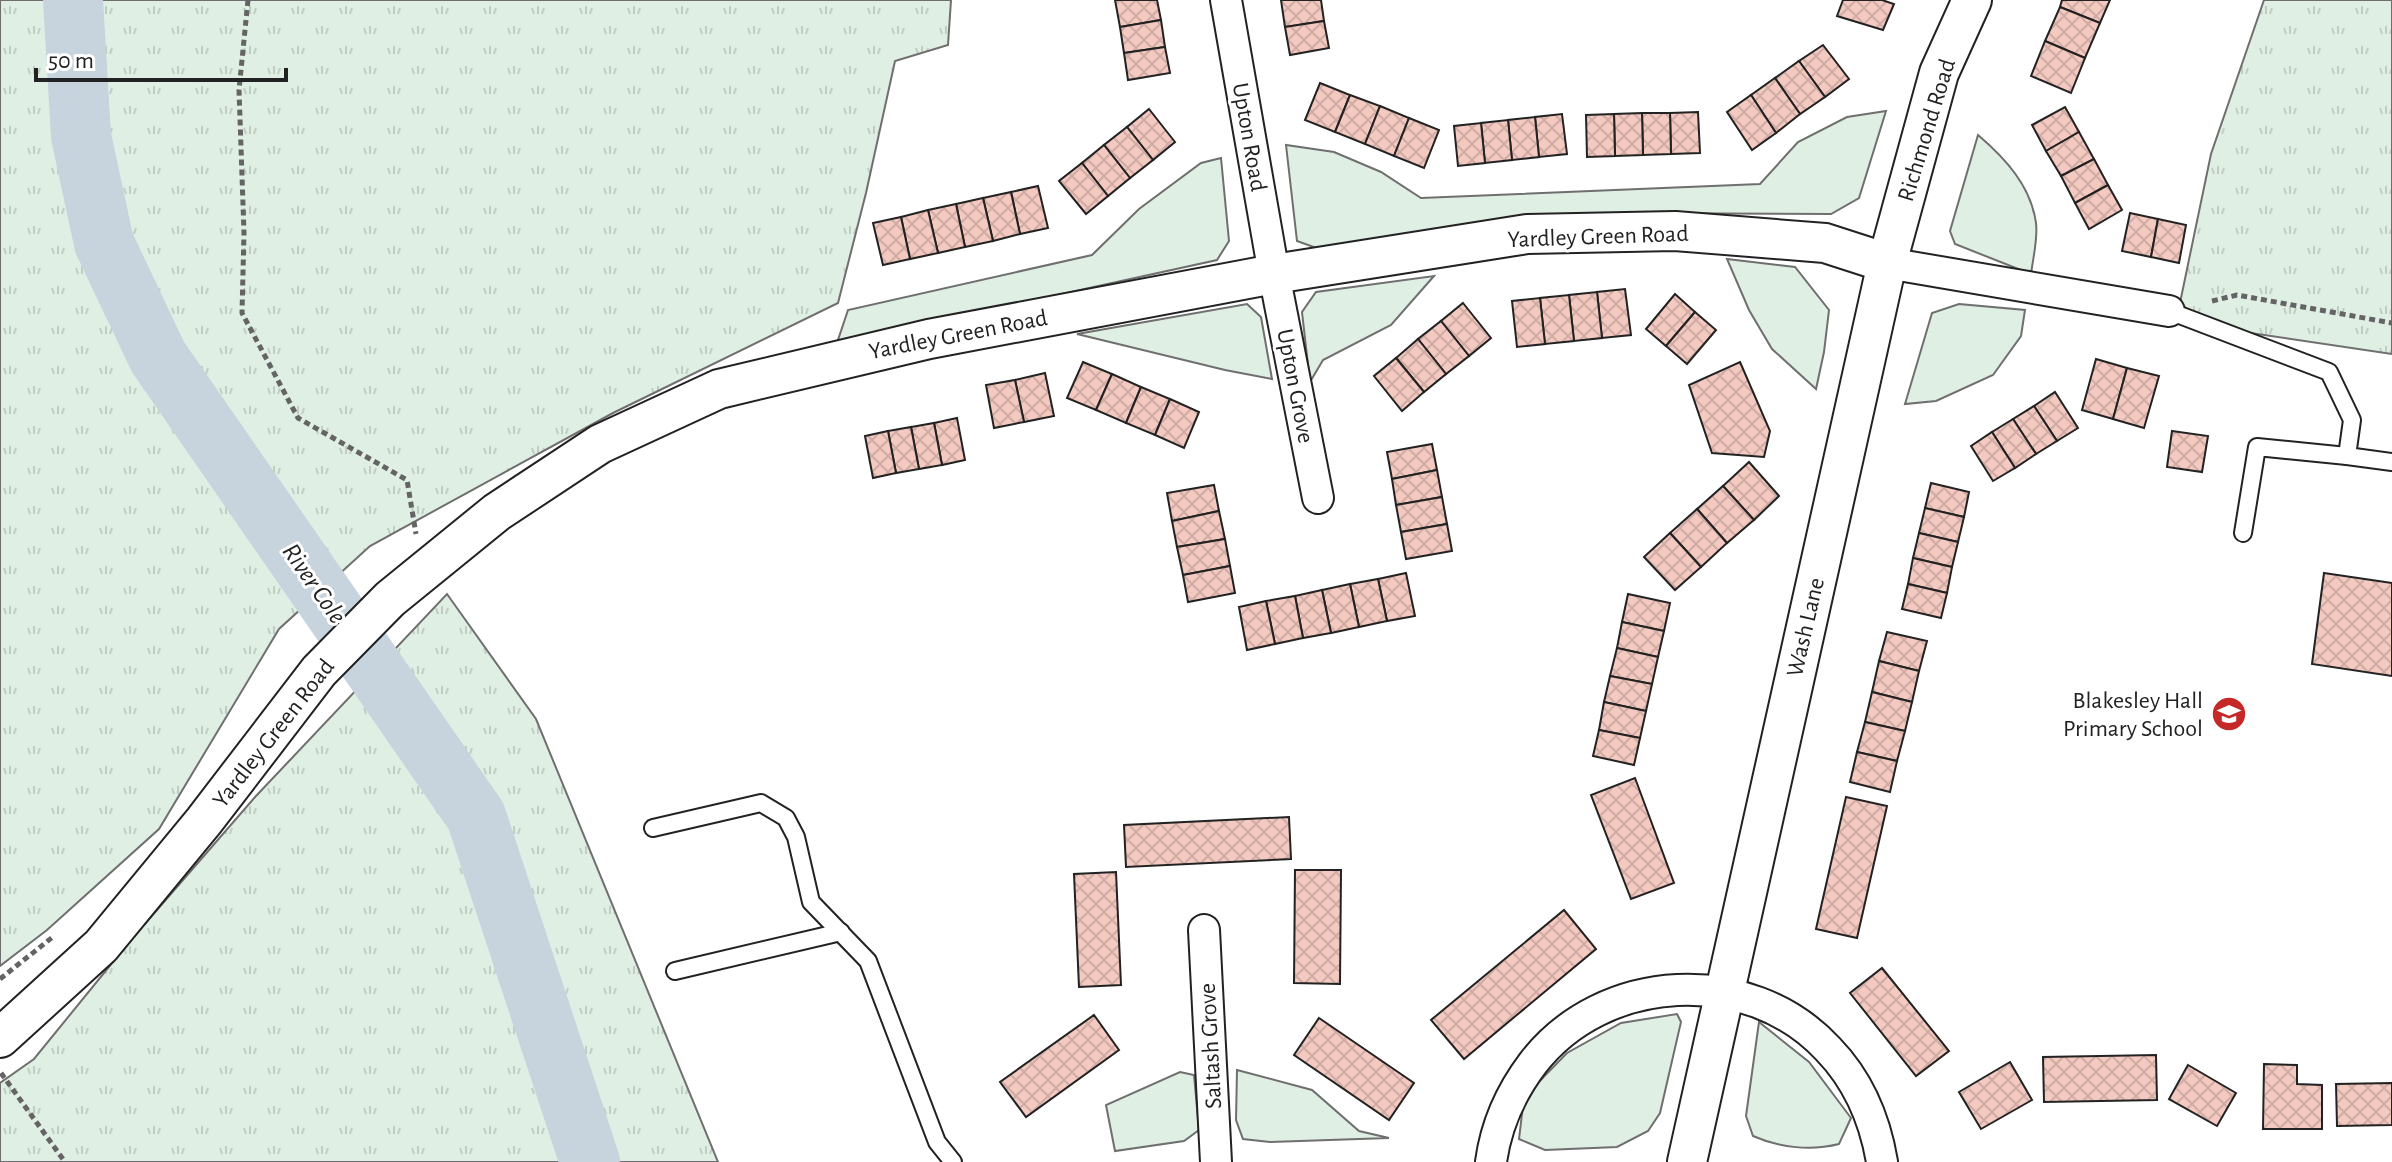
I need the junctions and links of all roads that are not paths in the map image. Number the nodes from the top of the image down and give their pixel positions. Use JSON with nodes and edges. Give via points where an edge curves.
{"nodes":[{"id":1,"x":1226,"y":0,"type":"edge"},
{"id":2,"x":1972,"y":0,"type":"edge"},
{"id":3,"x":1887,"y":263,"type":"junction"},
{"id":4,"x":1274,"y":274,"type":"junction"},
{"id":5,"x":2169,"y":311,"type":"joint"},
{"id":6,"x":2347,"y":456,"type":"junction"},
{"id":7,"x":2392,"y":462,"type":"edge"},
{"id":8,"x":1318,"y":498,"type":"dead end"},
{"id":9,"x":2243,"y":533,"type":"dead end"},
{"id":10,"x":653,"y":828,"type":"dead end"},
{"id":11,"x":1204,"y":930,"type":"dead end"},
{"id":12,"x":841,"y":932,"type":"junction"},
{"id":13,"x":675,"y":971,"type":"dead end"},
{"id":14,"x":1723,"y":992,"type":"junction"},
{"id":15,"x":0,"y":1038,"type":"edge"},
{"id":16,"x":953,"y":1162,"type":"edge"},
{"id":17,"x":1216,"y":1162,"type":"edge"},
{"id":18,"x":1491,"y":1162,"type":"edge"},
{"id":19,"x":1687,"y":1162,"type":"edge"},
{"id":20,"x":1882,"y":1162,"type":"edge"}],
"edges":[{"from":1,"to":4,"type":"street","name":"Upton Road"},
{"from":2,"to":3,"type":"street","name":"Richmond Road","via":[[1939,73]]},
{"from":3,"to":4,"type":"street","name":"Yardley Green Road","via":[[1825,243],[1675,231],[1527,234]]},
{"from":3,"to":5,"type":"street","name":"Yardley Green Road"},
{"from":3,"to":14,"type":"street","name":"Wash Lane"},
{"from":4,"to":8,"type":"street","name":"Upton Grove"},
{"from":4,"to":15,"type":"street","name":"Yardley Green Road","via":[[929,339],[719,389],[600,444],[497,512],[390,599],[319,671],[101,946]]},
{"from":5,"to":6,"type":"lane","via":[[2329,372],[2352,420]]},
{"from":6,"to":7,"type":"lane"},
{"from":6,"to":9,"type":"lane","via":[[2257,447]]},
{"from":10,"to":12,"type":"lane","via":[[761,803],[786,818],[796,837],[811,902]]},
{"from":11,"to":17,"type":"street","name":"Saltash Grove"},
{"from":12,"to":13,"type":"lane"},
{"from":12,"to":16,"type":"lane","via":[[868,961],[937,1142]]},
{"from":14,"to":18,"type":"street","via":[[1684,988],[1644,993],[1573,1024],[1519,1081],[1502,1116]]},
{"from":14,"to":19,"type":"street","name":"Wash Lane"},
{"from":14,"to":20,"type":"street","via":[[1761,1003],[1827,1047],[1852,1078],[1870,1114]]}]}
